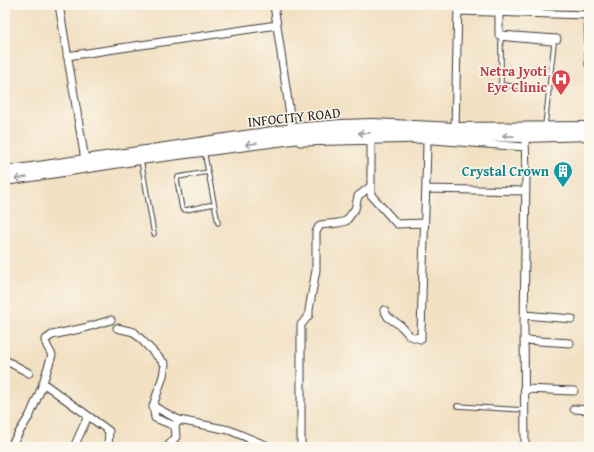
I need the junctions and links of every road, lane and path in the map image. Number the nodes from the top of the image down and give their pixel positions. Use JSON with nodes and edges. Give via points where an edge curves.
{"nodes":[{"id":1,"x":59,"y":5,"type":"edge"},
{"id":2,"x":274,"y":5,"type":"edge"},
{"id":3,"x":458,"y":8,"type":"edge"},
{"id":4,"x":499,"y":12,"type":"junction"},
{"id":5,"x":588,"y":15,"type":"edge"},
{"id":6,"x":277,"y":25,"type":"junction"},
{"id":7,"x":557,"y":39,"type":"dead end"},
{"id":8,"x":67,"y":56,"type":"junction"},
{"id":9,"x":589,"y":65,"type":"edge"},
{"id":10,"x":550,"y":89,"type":"junction"},
{"id":11,"x":545,"y":127,"type":"junction"},
{"id":12,"x":589,"y":127,"type":"edge"},
{"id":13,"x":455,"y":128,"type":"junction"},
{"id":14,"x":403,"y":129,"type":"junction"},
{"id":15,"x":291,"y":134,"type":"junction"},
{"id":16,"x":589,"y":135,"type":"edge"},
{"id":17,"x":589,"y":139,"type":"edge"},
{"id":18,"x":427,"y":140,"type":"junction"},
{"id":19,"x":371,"y":141,"type":"junction"},
{"id":20,"x":525,"y":141,"type":"junction"},
{"id":21,"x":232,"y":142,"type":"junction"},
{"id":22,"x":204,"y":150,"type":"junction"},
{"id":23,"x":140,"y":159,"type":"junction"},
{"id":24,"x":85,"y":160,"type":"junction"},
{"id":25,"x":5,"y":172,"type":"edge"},
{"id":26,"x":37,"y":172,"type":"junction"},
{"id":27,"x":208,"y":172,"type":"junction"},
{"id":28,"x":5,"y":180,"type":"edge"},
{"id":29,"x":371,"y":186,"type":"junction"},
{"id":30,"x":426,"y":189,"type":"junction"},
{"id":31,"x":526,"y":191,"type":"junction"},
{"id":32,"x":214,"y":204,"type":"junction"},
{"id":33,"x":218,"y":223,"type":"dead end"},
{"id":34,"x":424,"y":223,"type":"junction"},
{"id":35,"x":154,"y":234,"type":"dead end"},
{"id":36,"x":384,"y":310,"type":"dead end"},
{"id":37,"x":524,"y":314,"type":"junction"},
{"id":38,"x":572,"y":319,"type":"dead end"},
{"id":39,"x":111,"y":320,"type":"dead end"},
{"id":40,"x":117,"y":328,"type":"dead end"},
{"id":41,"x":524,"y":340,"type":"junction"},
{"id":42,"x":570,"y":343,"type":"dead end"},
{"id":43,"x":5,"y":360,"type":"edge"},
{"id":44,"x":29,"y":373,"type":"dead end"},
{"id":45,"x":44,"y":383,"type":"junction"},
{"id":46,"x":525,"y":389,"type":"junction"},
{"id":47,"x":574,"y":391,"type":"dead end"},
{"id":48,"x":153,"y":406,"type":"junction"},
{"id":49,"x":457,"y":406,"type":"dead end"},
{"id":50,"x":574,"y":409,"type":"dead end"},
{"id":51,"x":525,"y":410,"type":"junction"},
{"id":52,"x":589,"y":410,"type":"edge"},
{"id":53,"x":88,"y":416,"type":"junction"},
{"id":54,"x":179,"y":420,"type":"junction"},
{"id":55,"x":174,"y":426,"type":"junction"},
{"id":56,"x":10,"y":447,"type":"edge"},
{"id":57,"x":74,"y":447,"type":"edge"},
{"id":58,"x":108,"y":447,"type":"edge"},
{"id":59,"x":167,"y":447,"type":"edge"},
{"id":60,"x":270,"y":447,"type":"edge"},
{"id":61,"x":301,"y":447,"type":"edge"},
{"id":62,"x":525,"y":447,"type":"edge"}],
"edges":[{"from":1,"to":8,"type":"street"},
{"from":2,"to":6,"type":"street"},
{"from":3,"to":4,"type":"street"},
{"from":3,"to":13,"type":"street"},
{"from":4,"to":5,"type":"street"},
{"from":4,"to":7,"type":"street","via":[[499,35]]},
{"from":5,"to":9,"type":"street"},
{"from":6,"to":8,"type":"street"},
{"from":6,"to":15,"type":"street"},
{"from":8,"to":24,"type":"street"},
{"from":10,"to":10,"type":"lane","via":[[554,43],[501,38],[501,85]]},
{"from":10,"to":11,"type":"lane"},
{"from":11,"to":12,"type":"main road","name":"INFOCITY ROAD"},
{"from":11,"to":13,"type":"main road","name":"INFOCITY ROAD"},
{"from":13,"to":14,"type":"main road","name":"INFOCITY ROAD"},
{"from":14,"to":15,"type":"main road","name":"INFOCITY ROAD"},
{"from":20,"to":14,"type":"main road","name":"INFOCITY ROAD","one_way":true},
{"from":15,"to":19,"type":"street","via":[[299,142]]},
{"from":15,"to":21,"type":"main road","name":"INFOCITY ROAD"},
{"from":16,"to":20,"type":"main road","name":"INFOCITY ROAD"},
{"from":17,"to":20,"type":"street"},
{"from":18,"to":19,"type":"street"},
{"from":18,"to":20,"type":"street"},
{"from":18,"to":30,"type":"street"},
{"from":19,"to":29,"type":"street"},
{"from":20,"to":31,"type":"street"},
{"from":21,"to":22,"type":"main road","name":"INFOCITY ROAD"},
{"from":21,"to":24,"type":"main road","name":"INFOCITY ROAD"},
{"from":22,"to":23,"type":"main road","name":"INFOCITY ROAD"},
{"from":22,"to":27,"type":"lane"},
{"from":23,"to":26,"type":"main road","name":"INFOCITY ROAD"},
{"from":23,"to":35,"type":"lane"},
{"from":24,"to":26,"type":"main road","name":"INFOCITY ROAD"},
{"from":25,"to":26,"type":"main road","name":"INFOCITY ROAD"},
{"from":26,"to":28,"type":"main road","name":"INFOCITY ROAD","one_way":true},
{"from":27,"to":32,"type":"lane"},
{"from":27,"to":32,"type":"lane","via":[[178,177],[182,209]]},
{"from":29,"to":34,"type":"street","via":[[371,195],[397,224]]},
{"from":29,"to":61,"type":"street","via":[[358,196],[355,209],[346,221],[320,225],[316,232],[316,270],[309,315],[301,325]]},
{"from":30,"to":31,"type":"street"},
{"from":30,"to":34,"type":"street"},
{"from":31,"to":37,"type":"street"},
{"from":32,"to":33,"type":"lane"},
{"from":34,"to":36,"type":"street","via":[[421,339],[410,336],[402,326],[388,317]]},
{"from":37,"to":38,"type":"street"},
{"from":37,"to":41,"type":"street"},
{"from":39,"to":45,"type":"street","via":[[52,336],[46,340],[52,354]]},
{"from":40,"to":48,"type":"street","via":[[134,332],[165,364]]},
{"from":41,"to":42,"type":"street"},
{"from":41,"to":46,"type":"street"},
{"from":43,"to":44,"type":"street"},
{"from":45,"to":53,"type":"street"},
{"from":45,"to":56,"type":"street","via":[[30,415]]},
{"from":46,"to":47,"type":"street"},
{"from":46,"to":51,"type":"street"},
{"from":48,"to":54,"type":"street"},
{"from":48,"to":55,"type":"street","via":[[155,418]]},
{"from":49,"to":51,"type":"lane"},
{"from":50,"to":52,"type":"street"},
{"from":51,"to":62,"type":"street"},
{"from":53,"to":57,"type":"street"},
{"from":53,"to":58,"type":"street","via":[[109,431]]},
{"from":54,"to":55,"type":"street"},
{"from":54,"to":60,"type":"street","via":[[229,430]]},
{"from":55,"to":59,"type":"street","via":[[176,437]]}]}
